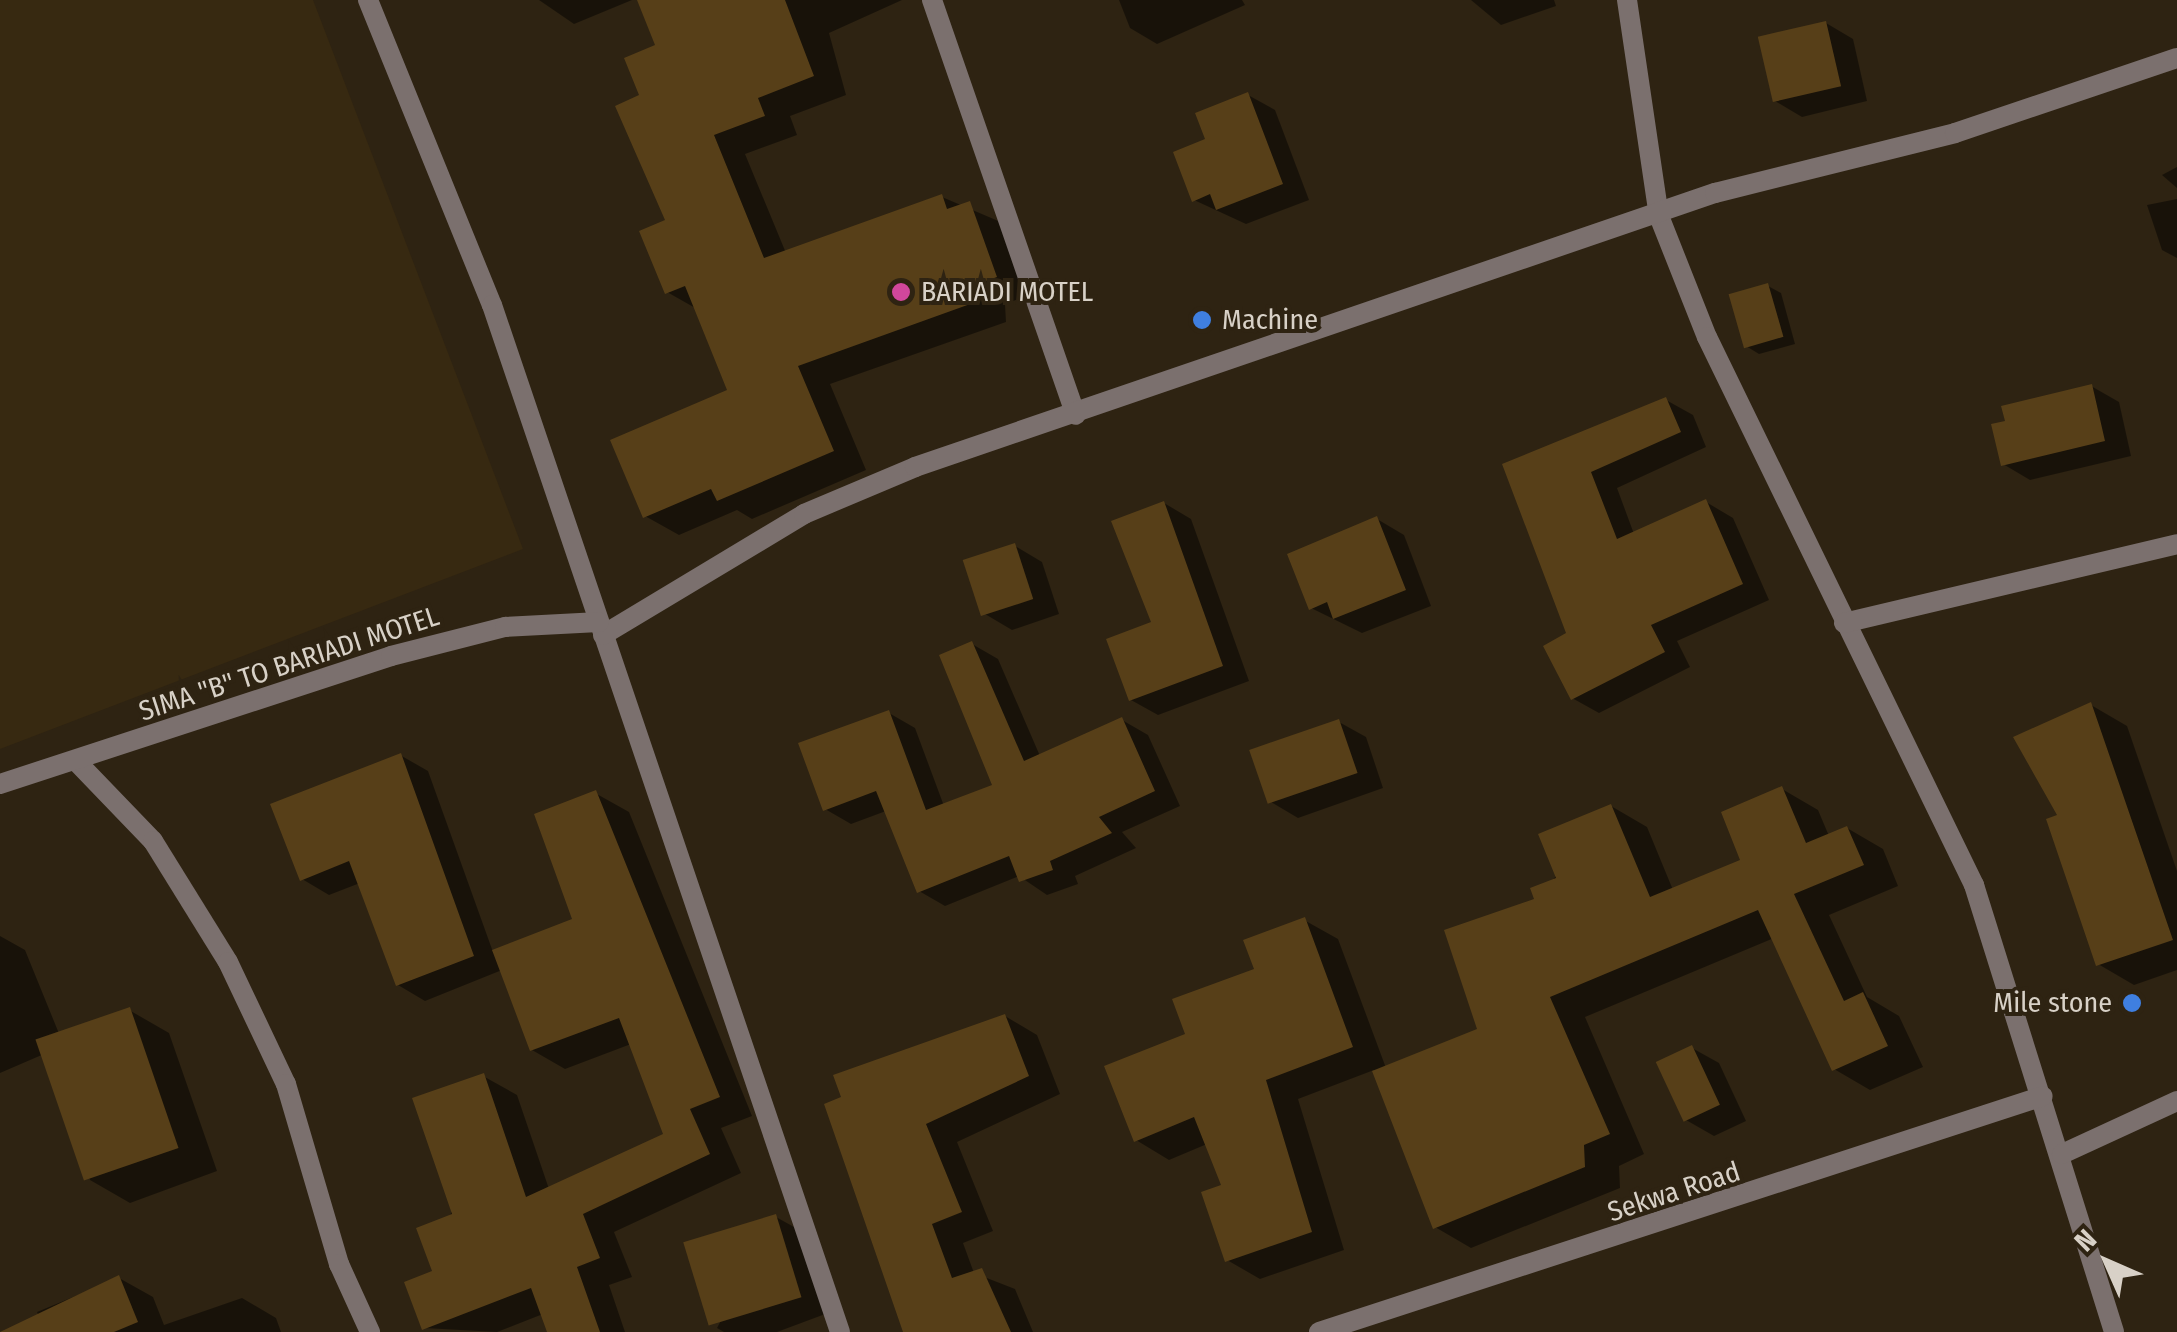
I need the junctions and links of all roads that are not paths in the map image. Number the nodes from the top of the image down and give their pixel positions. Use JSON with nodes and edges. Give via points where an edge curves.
{"nodes":[{"id":1,"x":368,"y":0,"type":"edge"},
{"id":2,"x":932,"y":0,"type":"edge"},
{"id":3,"x":1627,"y":0,"type":"edge"},
{"id":4,"x":2177,"y":58,"type":"edge"},
{"id":5,"x":1659,"y":216,"type":"junction"},
{"id":6,"x":1076,"y":415,"type":"junction"},
{"id":7,"x":2177,"y":544,"type":"edge"},
{"id":8,"x":1844,"y":623,"type":"junction"},
{"id":9,"x":601,"y":629,"type":"junction"},
{"id":10,"x":76,"y":761,"type":"junction"},
{"id":11,"x":0,"y":784,"type":"edge"},
{"id":12,"x":2043,"y":1096,"type":"junction"},
{"id":13,"x":2177,"y":1102,"type":"edge"},
{"id":14,"x":2062,"y":1154,"type":"junction"},
{"id":15,"x":370,"y":1332,"type":"edge"},
{"id":16,"x":840,"y":1332,"type":"edge"},
{"id":17,"x":1319,"y":1332,"type":"edge"},
{"id":18,"x":2114,"y":1332,"type":"edge"}],
"edges":[{"from":1,"to":9,"type":"street","via":[[492,305]]},
{"from":2,"to":6,"type":"street"},
{"from":3,"to":5,"type":"street"},
{"from":4,"to":5,"type":"street","via":[[1955,133]]},
{"from":5,"to":6,"type":"street"},
{"from":5,"to":8,"type":"street"},
{"from":6,"to":9,"type":"street","via":[[804,514]]},
{"from":7,"to":8,"type":"street"},
{"from":8,"to":12,"type":"street","via":[[1974,885]]},
{"from":9,"to":10,"type":"street","name":"SIMA \"B\" TO BARIADI MOTEL","via":[[505,628],[392,656]]},
{"from":9,"to":16,"type":"street"},
{"from":10,"to":11,"type":"street","name":"SIMA \"B\" TO BARIADI MOTEL"},
{"from":10,"to":15,"type":"street","via":[[153,841],[228,962],[286,1084],[339,1264]]},
{"from":12,"to":14,"type":"street"},
{"from":12,"to":17,"type":"street","name":"Sekwa Road"},
{"from":13,"to":14,"type":"street"},
{"from":14,"to":18,"type":"street"}]}
